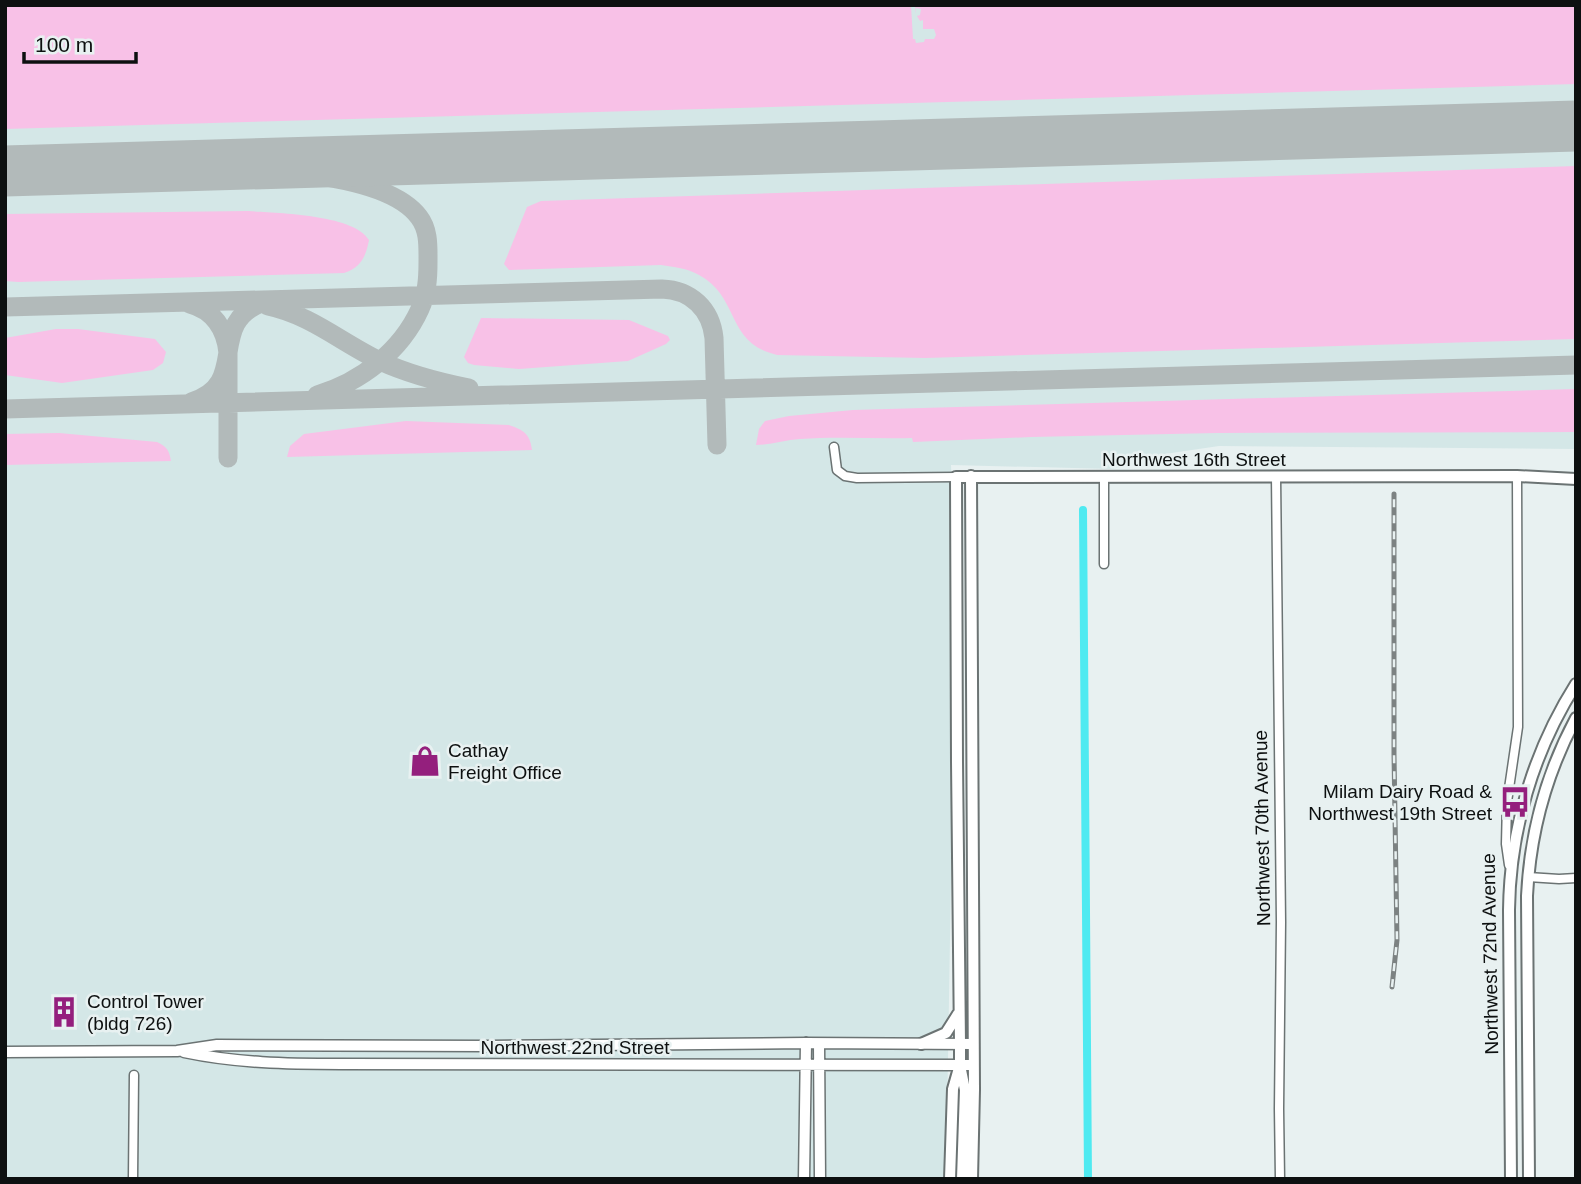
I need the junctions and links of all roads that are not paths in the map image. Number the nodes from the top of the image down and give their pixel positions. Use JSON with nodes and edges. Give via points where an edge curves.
{"nodes":[{"id":1,"x":834,"y":447,"type":"dead end"},
{"id":2,"x":971,"y":476,"type":"junction"},
{"id":3,"x":1276,"y":476,"type":"junction"},
{"id":4,"x":957,"y":477,"type":"junction"},
{"id":5,"x":1517,"y":477,"type":"junction"},
{"id":6,"x":1104,"y":478,"type":"junction"},
{"id":7,"x":1576,"y":480,"type":"edge"},
{"id":8,"x":1104,"y":564,"type":"dead end"},
{"id":9,"x":1576,"y":684,"type":"edge"},
{"id":10,"x":1576,"y":718,"type":"edge"},
{"id":11,"x":1511,"y":875,"type":"junction"},
{"id":12,"x":1528,"y":877,"type":"junction"},
{"id":13,"x":1576,"y":878,"type":"edge"},
{"id":14,"x":1509,"y":947,"type":"junction"},
{"id":15,"x":1527,"y":977,"type":"junction"},
{"id":16,"x":960,"y":1012,"type":"junction"},
{"id":17,"x":806,"y":1043,"type":"junction"},
{"id":18,"x":820,"y":1044,"type":"junction"},
{"id":19,"x":921,"y":1044,"type":"junction"},
{"id":20,"x":960,"y":1044,"type":"junction"},
{"id":21,"x":973,"y":1044,"type":"junction"},
{"id":22,"x":177,"y":1051,"type":"junction"},
{"id":23,"x":5,"y":1052,"type":"edge"},
{"id":24,"x":960,"y":1065,"type":"junction"},
{"id":25,"x":973,"y":1065,"type":"junction"},
{"id":26,"x":805,"y":1066,"type":"junction"},
{"id":27,"x":820,"y":1066,"type":"junction"},
{"id":28,"x":134,"y":1074,"type":"dead end"},
{"id":29,"x":1510,"y":1078,"type":"junction"},
{"id":30,"x":1528,"y":1078,"type":"junction"},
{"id":31,"x":133,"y":1179,"type":"edge"},
{"id":32,"x":804,"y":1179,"type":"edge"},
{"id":33,"x":820,"y":1179,"type":"edge"},
{"id":34,"x":950,"y":1179,"type":"edge"},
{"id":35,"x":962,"y":1179,"type":"edge"},
{"id":36,"x":972,"y":1179,"type":"edge"},
{"id":37,"x":1280,"y":1179,"type":"edge"},
{"id":38,"x":1511,"y":1179,"type":"edge"},
{"id":39,"x":1528,"y":1179,"type":"edge"}],
"edges":[{"from":1,"to":4,"type":"street","name":"Northwest 16th Street","via":[[837,470],[845,476]]},
{"from":2,"to":4,"type":"main road","name":"Northwest 16th Street"},
{"from":2,"to":6,"type":"main road","name":"Northwest 16th Street"},
{"from":2,"to":21,"type":"main road"},
{"from":3,"to":5,"type":"main road","name":"Northwest 16th Street"},
{"from":3,"to":6,"type":"main road","name":"Northwest 16th Street"},
{"from":3,"to":37,"type":"street","name":"Northwest 70th Avenue"},
{"from":4,"to":16,"type":"main road"},
{"from":5,"to":7,"type":"main road","name":"Northwest 16th Street"},
{"from":5,"to":11,"type":"street","name":"Northwest 72nd Avenue","via":[[1518,727],[1506,844]]},
{"from":6,"to":8,"type":"street"},
{"from":9,"to":11,"type":"main road","via":[[1553,722],[1535,769],[1519,823]]},
{"from":10,"to":12,"type":"main road","name":"Northwest 72nd Avenue","via":[[1544,793]]},
{"from":11,"to":12,"type":"main road"},
{"from":11,"to":14,"type":"main road","name":"Northwest 72nd Avenue"},
{"from":12,"to":13,"type":"street"},
{"from":12,"to":15,"type":"main road","name":"Northwest 72nd Avenue"},
{"from":14,"to":15,"type":"main road"},
{"from":14,"to":29,"type":"main road","name":"Northwest 72nd Avenue"},
{"from":15,"to":30,"type":"main road","name":"Northwest 72nd Avenue"},
{"from":16,"to":19,"type":"main road","via":[[946,1033]]},
{"from":16,"to":20,"type":"main road"},
{"from":17,"to":18,"type":"street","name":"Northwest 22nd Street"},
{"from":17,"to":22,"type":"street","name":"Northwest 22nd Street","via":[[217,1045]]},
{"from":17,"to":26,"type":"street"},
{"from":18,"to":19,"type":"street","name":"Northwest 22nd Street"},
{"from":18,"to":27,"type":"street"},
{"from":19,"to":20,"type":"street","name":"Northwest 22nd Street"},
{"from":20,"to":21,"type":"street","name":"Northwest 22nd Street"},
{"from":20,"to":24,"type":"main road"},
{"from":21,"to":25,"type":"main road"},
{"from":22,"to":23,"type":"street","name":"Northwest 22nd Street"},
{"from":22,"to":26,"type":"street","name":"Northwest 22nd Street","via":[[285,1063]]},
{"from":24,"to":25,"type":"street","name":"Northwest 22nd Street"},
{"from":24,"to":27,"type":"street","name":"Northwest 22nd Street"},
{"from":24,"to":34,"type":"main road","via":[[953,1089]]},
{"from":24,"to":35,"type":"main road","via":[[965,1090]]},
{"from":25,"to":36,"type":"main road"},
{"from":26,"to":27,"type":"street","name":"Northwest 22nd Street"},
{"from":26,"to":32,"type":"street"},
{"from":27,"to":33,"type":"street"},
{"from":28,"to":31,"type":"street"},
{"from":29,"to":30,"type":"main road"},
{"from":29,"to":38,"type":"main road","name":"Northwest 72nd Avenue"},
{"from":30,"to":39,"type":"main road","name":"Northwest 72nd Avenue"}]}
